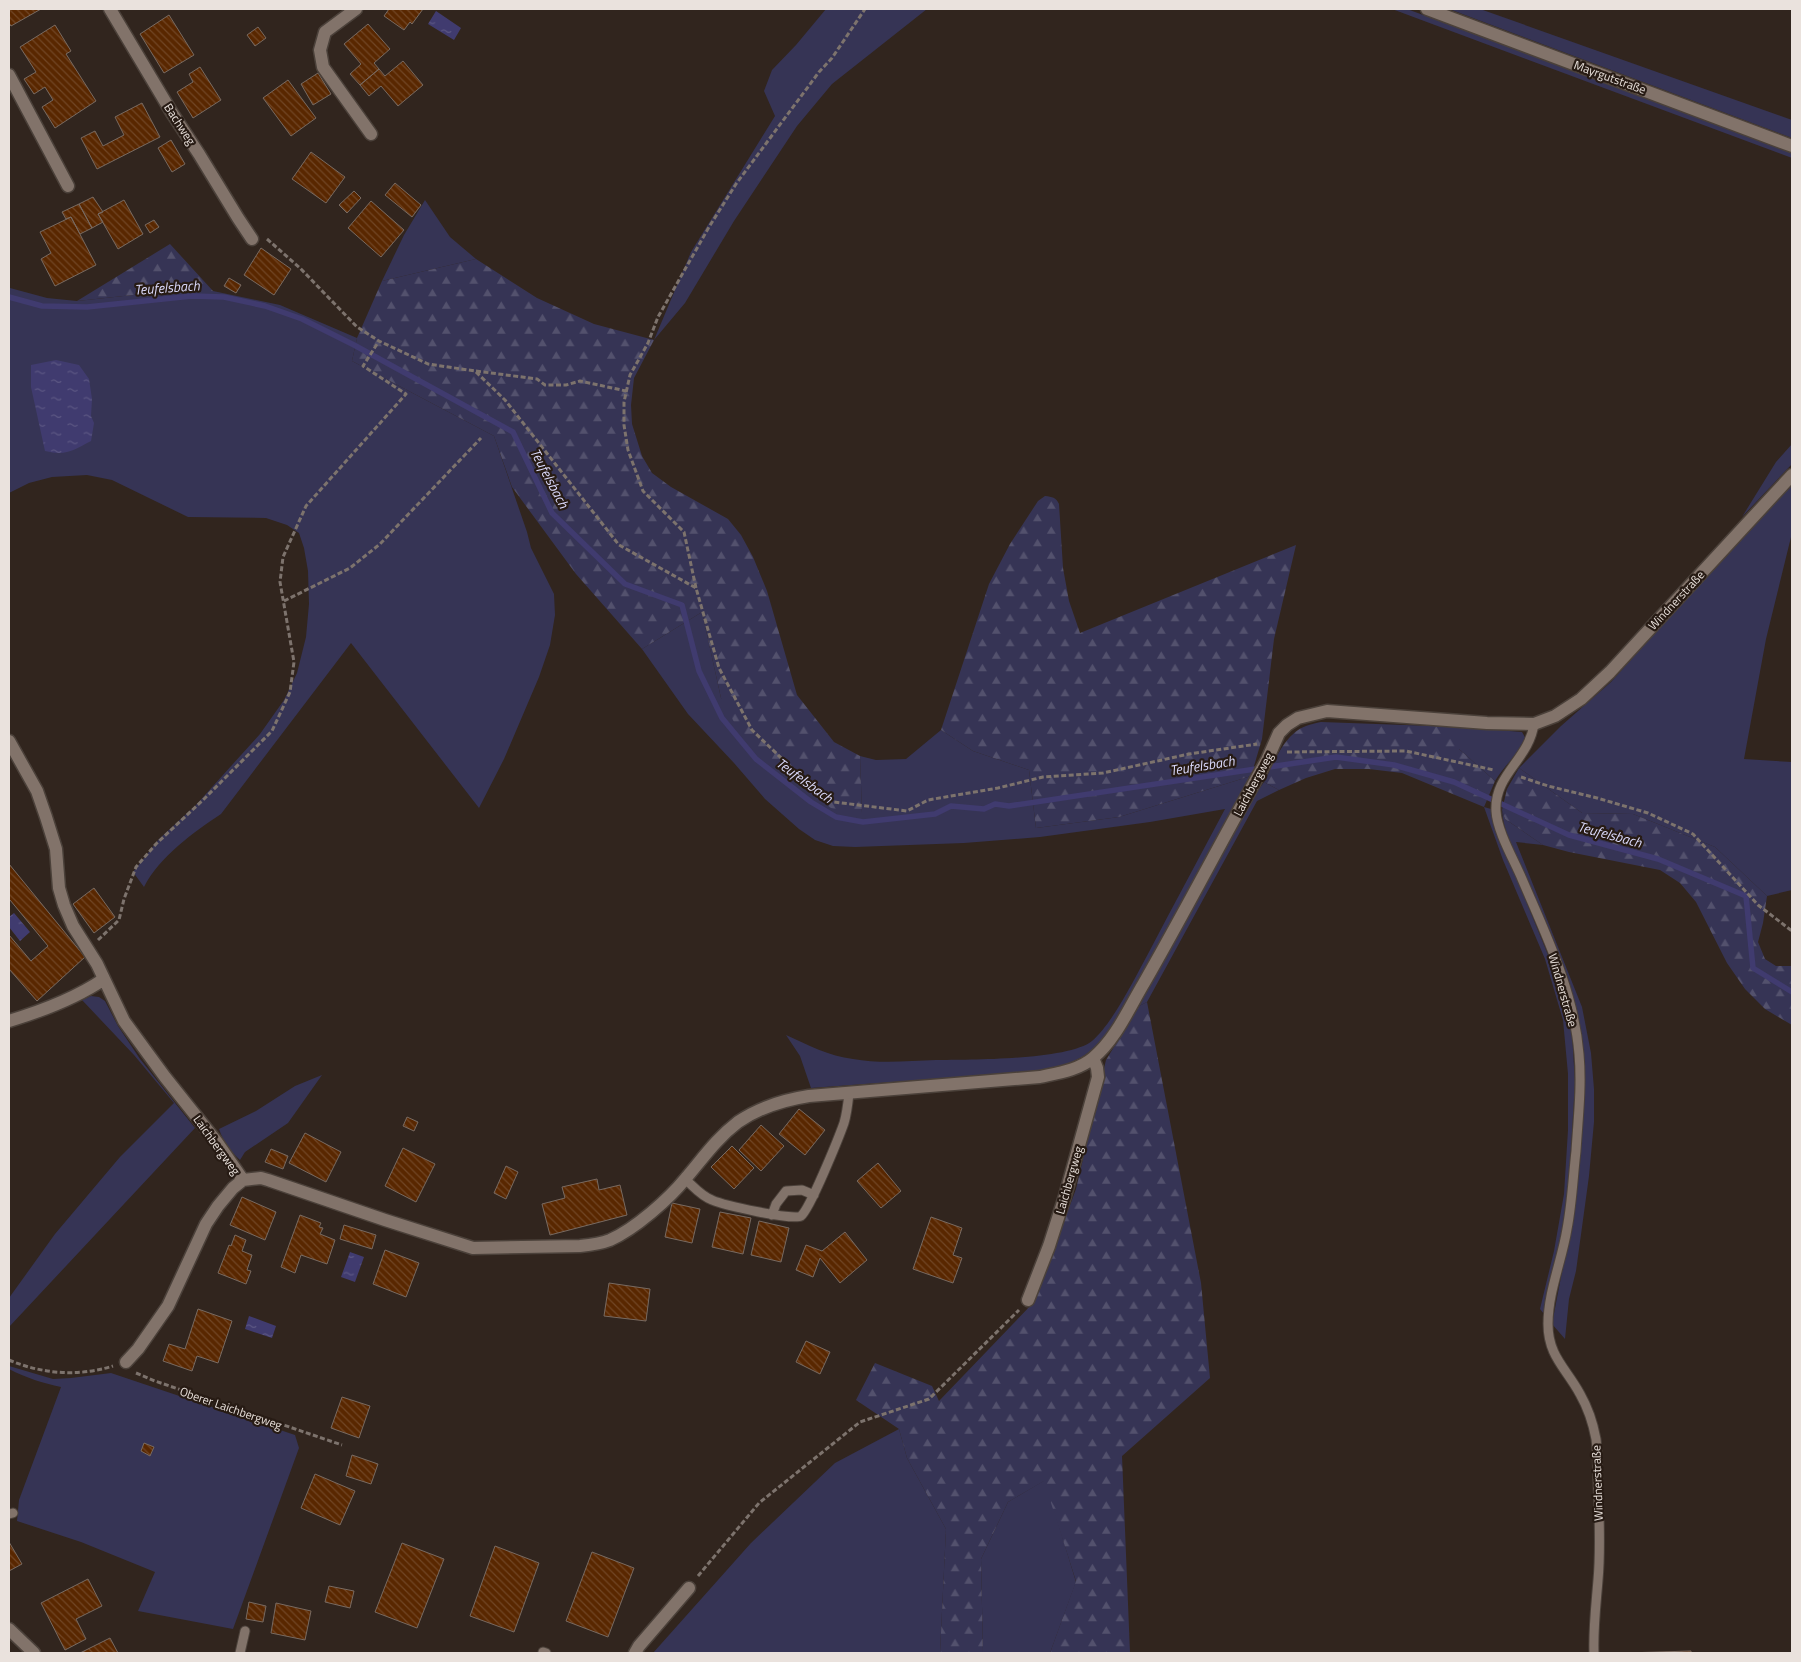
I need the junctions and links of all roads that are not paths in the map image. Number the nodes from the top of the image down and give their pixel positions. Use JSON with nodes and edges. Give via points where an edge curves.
{"nodes":[{"id":1,"x":110,"y":9,"type":"edge"},
{"id":2,"x":356,"y":9,"type":"edge"},
{"id":3,"x":1427,"y":9,"type":"edge"},
{"id":4,"x":9,"y":75,"type":"edge"},
{"id":5,"x":371,"y":134,"type":"dead end"},
{"id":6,"x":1792,"y":146,"type":"edge"},
{"id":7,"x":68,"y":186,"type":"dead end"},
{"id":8,"x":252,"y":239,"type":"road end"},
{"id":9,"x":1792,"y":476,"type":"edge"},
{"id":10,"x":1534,"y":724,"type":"junction"},
{"id":11,"x":9,"y":741,"type":"edge"},
{"id":12,"x":104,"y":979,"type":"junction"},
{"id":13,"x":9,"y":1022,"type":"edge"},
{"id":14,"x":1093,"y":1058,"type":"junction"},
{"id":15,"x":849,"y":1093,"type":"junction"},
{"id":16,"x":243,"y":1180,"type":"junction"},
{"id":17,"x":685,"y":1180,"type":"junction"},
{"id":18,"x":814,"y":1195,"type":"junction"},
{"id":19,"x":772,"y":1215,"type":"junction"},
{"id":20,"x":1028,"y":1300,"type":"road end"},
{"id":21,"x":126,"y":1362,"type":"road end"},
{"id":22,"x":689,"y":1588,"type":"road end"},
{"id":23,"x":9,"y":1629,"type":"edge"},
{"id":24,"x":245,"y":1631,"type":"dead end"},
{"id":25,"x":34,"y":1653,"type":"edge"},
{"id":26,"x":240,"y":1653,"type":"edge"},
{"id":27,"x":635,"y":1653,"type":"edge"},
{"id":28,"x":1594,"y":1653,"type":"edge"}],
"edges":[{"from":1,"to":8,"type":"street","name":"Bachweg"},
{"from":2,"to":5,"type":"street","via":[[325,32],[320,50],[323,67]]},
{"from":3,"to":6,"type":"street","name":"Mayrgutstraße"},
{"from":4,"to":7,"type":"street"},
{"from":9,"to":10,"type":"street","name":"Windnerstraße","via":[[1610,672],[1581,699],[1555,716]]},
{"from":10,"to":14,"type":"street","name":"Laichbergweg","via":[[1327,711],[1287,724],[1279,733],[1114,1034]]},
{"from":10,"to":28,"type":"lane","name":"Windnerstraße","via":[[1530,742],[1496,793],[1496,813],[1554,954],[1574,1020],[1579,1054],[1578,1126],[1571,1200],[1552,1294],[1548,1336],[1559,1364],[1589,1413],[1596,1440],[1599,1553]]},
{"from":11,"to":12,"type":"street","name":"Laichbergweg","via":[[37,791],[56,849],[59,888],[64,905]]},
{"from":12,"to":13,"type":"street","via":[[48,1009]]},
{"from":12,"to":16,"type":"street","name":"Laichbergweg","via":[[124,1021]]},
{"from":14,"to":15,"type":"street","name":"Laichbergweg","via":[[1074,1068],[1040,1077]]},
{"from":14,"to":20,"type":"street","name":"Laichbergweg","via":[[1098,1077],[1055,1229]]},
{"from":15,"to":17,"type":"street","name":"Laichbergweg","via":[[790,1099],[753,1113],[721,1137]]},
{"from":15,"to":18,"type":"lane","via":[[844,1123]]},
{"from":16,"to":17,"type":"street","name":"Laichbergweg","via":[[261,1178],[442,1239],[484,1248],[580,1246],[610,1240],[640,1222]]},
{"from":16,"to":21,"type":"street","via":[[233,1188],[206,1224],[168,1306]]},
{"from":17,"to":19,"type":"lane","via":[[714,1201]]},
{"from":18,"to":19,"type":"lane","via":[[802,1215],[796,1218]]},
{"from":18,"to":19,"type":"lane","via":[[802,1190],[786,1191]]},
{"from":22,"to":27,"type":"street"},
{"from":23,"to":25,"type":"street"},
{"from":24,"to":26,"type":"lane"}]}
